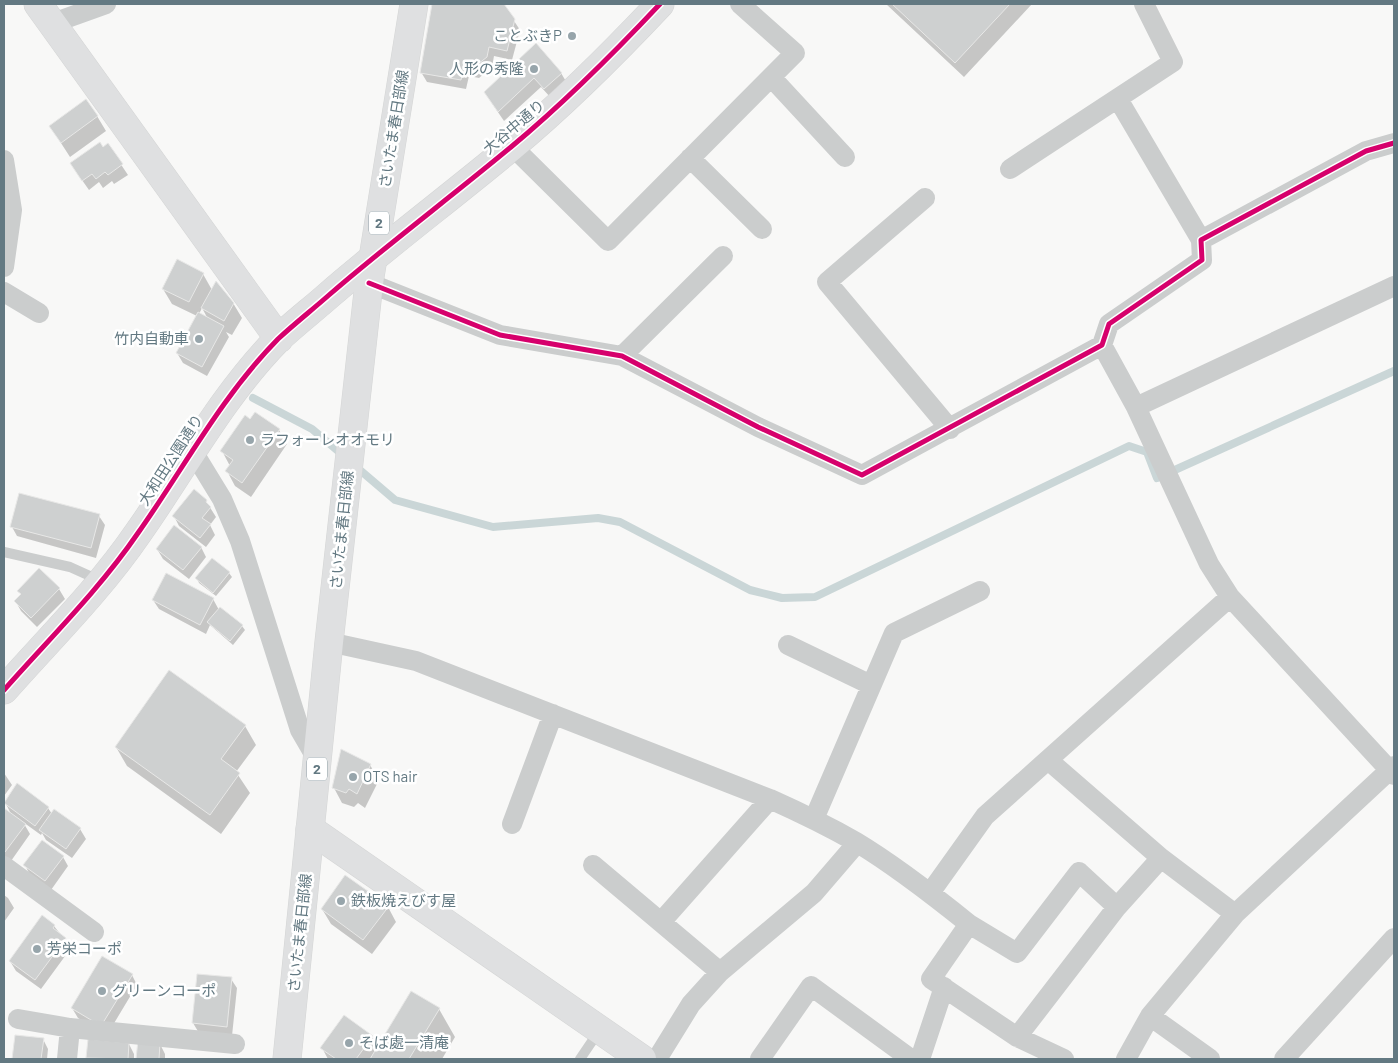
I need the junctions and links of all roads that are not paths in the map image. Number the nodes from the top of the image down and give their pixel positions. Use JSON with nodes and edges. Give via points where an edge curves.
{"nodes":[{"id":1,"x":106,"y":4,"type":"edge"},
{"id":2,"x":414,"y":4,"type":"edge"},
{"id":3,"x":660,"y":4,"type":"edge"},
{"id":4,"x":740,"y":4,"type":"edge"},
{"id":5,"x":1144,"y":4,"type":"edge"},
{"id":6,"x":45,"y":14,"type":"edge"},
{"id":7,"x":771,"y":77,"type":"junction"},
{"id":8,"x":1118,"y":99,"type":"junction"},
{"id":9,"x":1394,"y":143,"type":"edge"},
{"id":10,"x":512,"y":146,"type":"junction"},
{"id":11,"x":845,"y":157,"type":"dead end"},
{"id":12,"x":690,"y":158,"type":"junction"},
{"id":13,"x":4,"y":160,"type":"edge"},
{"id":14,"x":1010,"y":169,"type":"dead end"},
{"id":15,"x":925,"y":198,"type":"dead end"},
{"id":16,"x":762,"y":229,"type":"dead end"},
{"id":17,"x":1202,"y":240,"type":"junction"},
{"id":18,"x":723,"y":256,"type":"dead end"},
{"id":19,"x":4,"y":267,"type":"edge"},
{"id":20,"x":371,"y":270,"type":"junction"},
{"id":21,"x":1394,"y":286,"type":"edge"},
{"id":22,"x":4,"y":292,"type":"edge"},
{"id":23,"x":39,"y":313,"type":"dead end"},
{"id":24,"x":278,"y":339,"type":"junction"},
{"id":25,"x":1102,"y":345,"type":"junction"},
{"id":26,"x":622,"y":356,"type":"junction"},
{"id":27,"x":1136,"y":407,"type":"junction"},
{"id":28,"x":950,"y":429,"type":"junction"},
{"id":29,"x":192,"y":450,"type":"junction"},
{"id":30,"x":4,"y":552,"type":"edge"},
{"id":31,"x":101,"y":581,"type":"junction"},
{"id":32,"x":980,"y":592,"type":"dead end"},
{"id":33,"x":1230,"y":596,"type":"junction"},
{"id":34,"x":329,"y":642,"type":"junction"},
{"id":35,"x":788,"y":645,"type":"dead end"},
{"id":36,"x":872,"y":685,"type":"junction"},
{"id":37,"x":4,"y":690,"type":"edge"},
{"id":38,"x":552,"y":714,"type":"junction"},
{"id":39,"x":1048,"y":760,"type":"junction"},
{"id":40,"x":318,"y":761,"type":"junction"},
{"id":41,"x":1393,"y":770,"type":"edge"},
{"id":42,"x":770,"y":799,"type":"junction"},
{"id":43,"x":814,"y":819,"type":"junction"},
{"id":44,"x":512,"y":824,"type":"dead end"},
{"id":45,"x":310,"y":829,"type":"junction"},
{"id":46,"x":857,"y":842,"type":"junction"},
{"id":47,"x":1161,"y":858,"type":"junction"},
{"id":48,"x":593,"y":865,"type":"dead end"},
{"id":49,"x":4,"y":866,"type":"edge"},
{"id":50,"x":930,"y":893,"type":"junction"},
{"id":51,"x":1117,"y":907,"type":"junction"},
{"id":52,"x":1235,"y":914,"type":"junction"},
{"id":53,"x":661,"y":922,"type":"junction"},
{"id":54,"x":969,"y":924,"type":"junction"},
{"id":55,"x":94,"y":932,"type":"dead end"},
{"id":56,"x":1394,"y":938,"type":"edge"},
{"id":57,"x":720,"y":972,"type":"junction"},
{"id":58,"x":944,"y":987,"type":"junction"},
{"id":59,"x":1150,"y":1016,"type":"junction"},
{"id":60,"x":18,"y":1019,"type":"dead end"},
{"id":61,"x":70,"y":1028,"type":"junction"},
{"id":62,"x":599,"y":1031,"type":"junction"},
{"id":63,"x":1017,"y":1037,"type":"junction"},
{"id":64,"x":235,"y":1044,"type":"dead end"},
{"id":65,"x":67,"y":1059,"type":"edge"},
{"id":66,"x":287,"y":1059,"type":"edge"},
{"id":67,"x":580,"y":1059,"type":"edge"},
{"id":68,"x":642,"y":1059,"type":"edge"},
{"id":69,"x":657,"y":1059,"type":"edge"},
{"id":70,"x":760,"y":1059,"type":"edge"},
{"id":71,"x":911,"y":1059,"type":"edge"},
{"id":72,"x":920,"y":1059,"type":"edge"},
{"id":73,"x":1064,"y":1059,"type":"edge"},
{"id":74,"x":1126,"y":1059,"type":"edge"},
{"id":75,"x":1210,"y":1059,"type":"edge"},
{"id":76,"x":1284,"y":1059,"type":"edge"}],
"edges":[{"from":1,"to":6,"type":"street"},
{"from":2,"to":20,"type":"street","name":"さいたま春日部線","number":"2"},
{"from":3,"to":10,"type":"street","name":"大谷中通り","via":[[622,45]]},
{"from":4,"to":7,"type":"street","via":[[795,53]]},
{"from":5,"to":8,"type":"street","via":[[1173,62]]},
{"from":6,"to":24,"type":"street"},
{"from":7,"to":11,"type":"street"},
{"from":7,"to":12,"type":"street"},
{"from":8,"to":14,"type":"street"},
{"from":8,"to":17,"type":"street"},
{"from":9,"to":17,"type":"street","via":[[1366,151]]},
{"from":10,"to":12,"type":"street","via":[[608,241]]},
{"from":10,"to":20,"type":"street","name":"大谷中通り"},
{"from":12,"to":16,"type":"street"},
{"from":13,"to":19,"type":"street","via":[[12,210]]},
{"from":15,"to":28,"type":"street","via":[[827,282]]},
{"from":17,"to":25,"type":"street","via":[[1202,260],[1109,324]]},
{"from":18,"to":26,"type":"street"},
{"from":20,"to":24,"type":"street","name":"大和田公園通り"},
{"from":20,"to":26,"type":"street","via":[[500,335]]},
{"from":20,"to":34,"type":"street","name":"さいたま春日部線","number":"2"},
{"from":21,"to":27,"type":"street"},
{"from":22,"to":23,"type":"street"},
{"from":24,"to":29,"type":"street","name":"大和田公園通り","via":[[237,386]]},
{"from":25,"to":27,"type":"street"},
{"from":25,"to":28,"type":"street"},
{"from":26,"to":28,"type":"street","via":[[758,427],[862,475]]},
{"from":27,"to":33,"type":"street","via":[[1209,564]]},
{"from":29,"to":31,"type":"street","name":"大和田公園通り","via":[[138,534]]},
{"from":29,"to":40,"type":"street","via":[[222,499],[240,541],[300,730]]},
{"from":30,"to":31,"type":"lane","via":[[70,568]]},
{"from":31,"to":37,"type":"street","name":"大和田公園通り"},
{"from":32,"to":36,"type":"street","via":[[894,633]]},
{"from":33,"to":39,"type":"street"},
{"from":33,"to":41,"type":"street"},
{"from":34,"to":38,"type":"street","via":[[416,661]]},
{"from":34,"to":40,"type":"street","name":"さいたま春日部線","number":"2"},
{"from":35,"to":36,"type":"street"},
{"from":36,"to":43,"type":"street"},
{"from":38,"to":42,"type":"street"},
{"from":38,"to":44,"type":"street"},
{"from":39,"to":47,"type":"street"},
{"from":39,"to":50,"type":"street","via":[[985,816]]},
{"from":40,"to":45,"type":"street","name":"さいたま春日部線","number":"2"},
{"from":41,"to":52,"type":"street"},
{"from":42,"to":43,"type":"street"},
{"from":42,"to":53,"type":"street"},
{"from":43,"to":46,"type":"street"},
{"from":45,"to":62,"type":"street"},
{"from":45,"to":66,"type":"street","name":"さいたま春日部線","number":"2"},
{"from":46,"to":50,"type":"street"},
{"from":46,"to":57,"type":"street","via":[[814,893]]},
{"from":47,"to":51,"type":"street"},
{"from":47,"to":52,"type":"street"},
{"from":48,"to":53,"type":"street"},
{"from":49,"to":55,"type":"street"},
{"from":50,"to":54,"type":"street"},
{"from":51,"to":54,"type":"street","via":[[1078,872],[1017,954]]},
{"from":51,"to":63,"type":"street"},
{"from":52,"to":59,"type":"street"},
{"from":53,"to":57,"type":"street"},
{"from":54,"to":58,"type":"street","via":[[932,979]]},
{"from":56,"to":76,"type":"street"},
{"from":57,"to":69,"type":"street","via":[[691,1004]]},
{"from":58,"to":63,"type":"street"},
{"from":58,"to":72,"type":"street"},
{"from":59,"to":74,"type":"street"},
{"from":59,"to":75,"type":"street"},
{"from":60,"to":61,"type":"street"},
{"from":61,"to":64,"type":"street"},
{"from":61,"to":65,"type":"street"},
{"from":62,"to":67,"type":"lane"},
{"from":62,"to":68,"type":"street"},
{"from":63,"to":73,"type":"street"},
{"from":70,"to":71,"type":"street","via":[[811,986]]}]}
